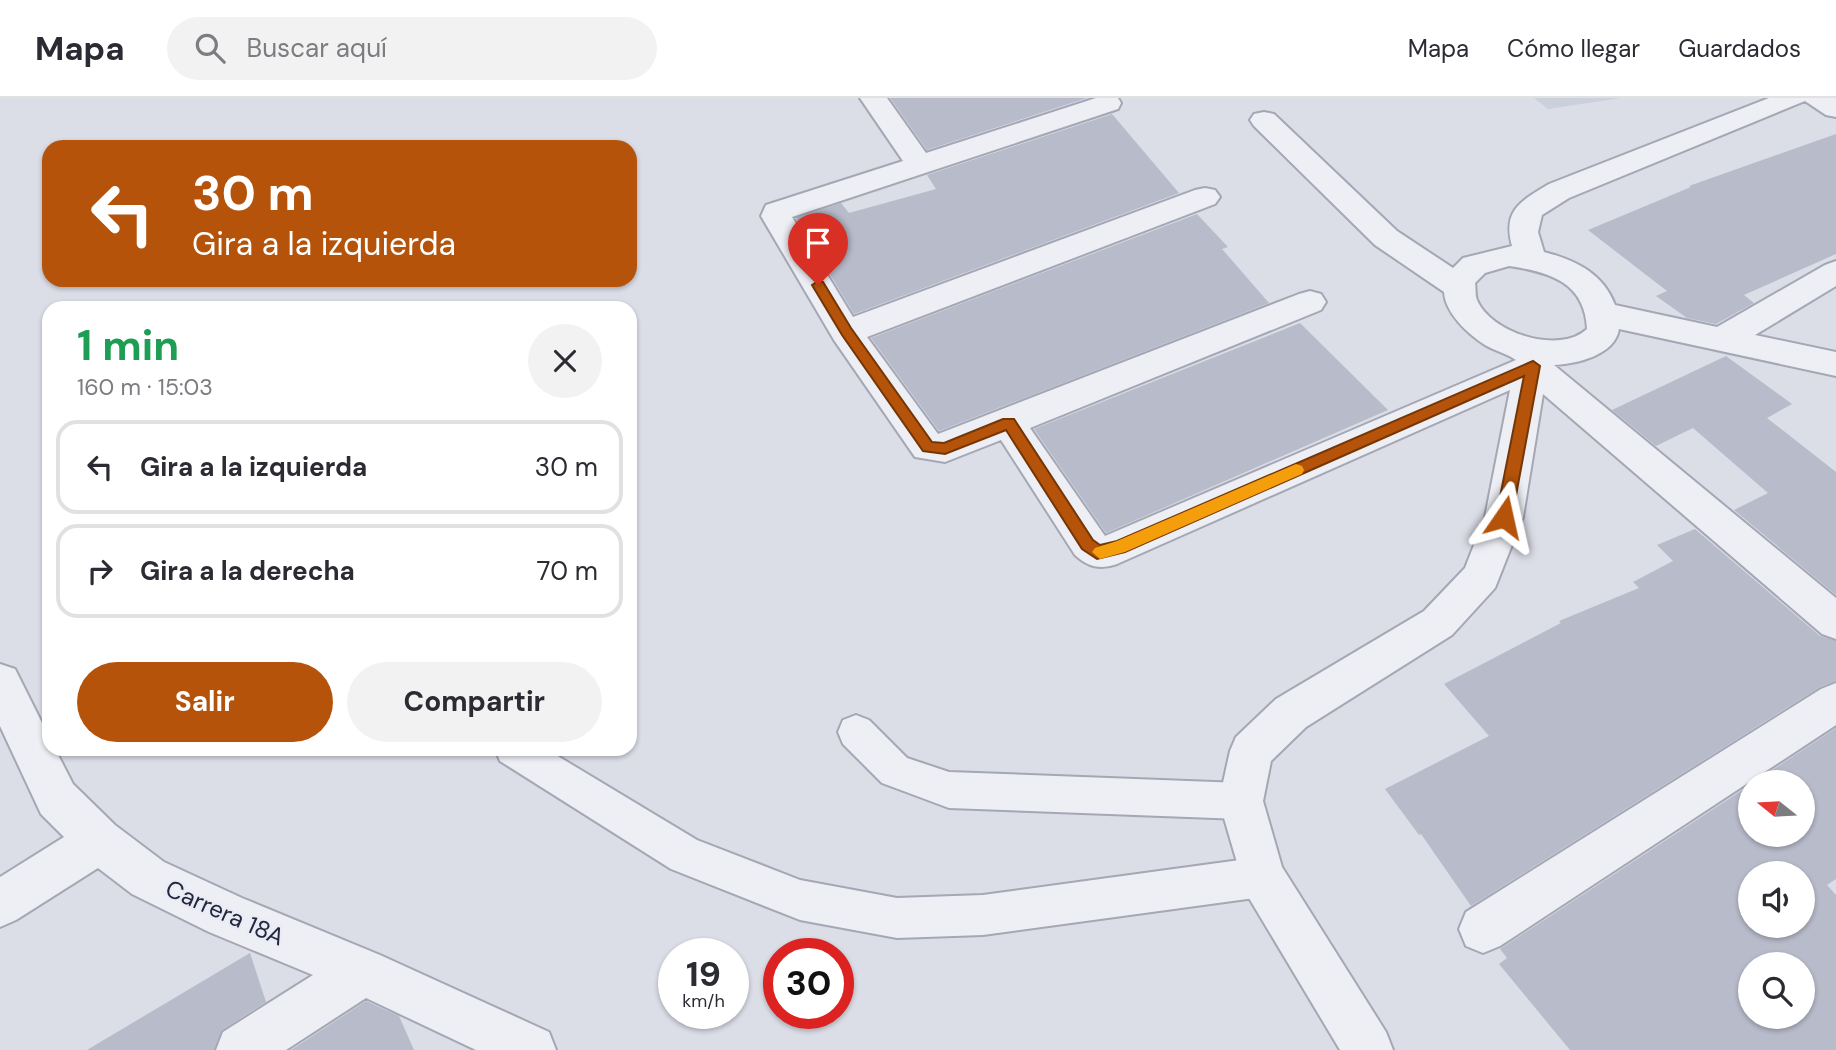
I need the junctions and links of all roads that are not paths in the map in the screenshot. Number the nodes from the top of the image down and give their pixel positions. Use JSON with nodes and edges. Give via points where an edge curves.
{"nodes":[{"id":1,"x":873,"y":98,"type":"edge"},
{"id":2,"x":1793,"y":98,"type":"edge"},
{"id":3,"x":1816,"y":98,"type":"edge"},
{"id":4,"x":1108,"y":103,"type":"dead end"},
{"id":5,"x":1836,"y":109,"type":"edge"},
{"id":6,"x":1264,"y":120,"type":"dead end"},
{"id":7,"x":919,"y":163,"type":"junction"},
{"id":8,"x":1205,"y":197,"type":"dead end"},
{"id":9,"x":1530,"y":258,"type":"junction"},
{"id":10,"x":1836,"y":272,"type":"edge"},
{"id":11,"x":1458,"y":286,"type":"junction"},
{"id":12,"x":1310,"y":303,"type":"dead end"},
{"id":13,"x":1604,"y":314,"type":"junction"},
{"id":14,"x":846,"y":331,"type":"junction"},
{"id":15,"x":1722,"y":339,"type":"junction"},
{"id":16,"x":1534,"y":359,"type":"junction"},
{"id":17,"x":1836,"y":365,"type":"edge"},
{"id":18,"x":1009,"y":423,"type":"junction"},
{"id":19,"x":1836,"y":622,"type":"edge"},
{"id":20,"x":0,"y":682,"type":"edge"},
{"id":21,"x":1836,"y":702,"type":"edge"},
{"id":22,"x":856,"y":732,"type":"dead end"},
{"id":23,"x":524,"y":756,"type":"edge"},
{"id":24,"x":1241,"y":801,"type":"junction"},
{"id":25,"x":99,"y":841,"type":"junction"},
{"id":26,"x":1262,"y":877,"type":"junction"},
{"id":27,"x":0,"y":904,"type":"edge"},
{"id":28,"x":1483,"y":929,"type":"dead end"},
{"id":29,"x":363,"y":972,"type":"junction"},
{"id":30,"x":241,"y":1050,"type":"edge"},
{"id":31,"x":531,"y":1050,"type":"edge"},
{"id":32,"x":1368,"y":1050,"type":"edge"}],
"edges":[{"from":1,"to":7,"type":"street"},
{"from":2,"to":9,"type":"street","via":[[1559,191],[1528,210],[1523,232]]},
{"from":3,"to":5,"type":"street"},
{"from":4,"to":7,"type":"street"},
{"from":6,"to":11,"type":"street","via":[[1386,238]]},
{"from":7,"to":14,"type":"street","via":[[776,212]]},
{"from":8,"to":14,"type":"street"},
{"from":9,"to":11,"type":"street","via":[[1489,258],[1474,264]]},
{"from":9,"to":13,"type":"street","via":[[1551,264],[1587,285]]},
{"from":10,"to":15,"type":"street"},
{"from":11,"to":16,"type":"street","via":[[1460,302],[1471,318],[1487,333]]},
{"from":12,"to":18,"type":"street"},
{"from":13,"to":15,"type":"street"},
{"from":13,"to":16,"type":"street","via":[[1603,332],[1588,346]]},
{"from":14,"to":18,"type":"street","via":[[928,447],[945,448]]},
{"from":15,"to":17,"type":"street"},
{"from":16,"to":18,"type":"street","via":[[1104,552],[1088,544]]},
{"from":16,"to":19,"type":"street"},
{"from":16,"to":24,"type":"street","via":[[1504,517],[1481,576],[1438,623],[1291,713],[1251,751]]},
{"from":20,"to":25,"type":"street","name":"Carrera 18A","via":[[57,799]]},
{"from":21,"to":28,"type":"street"},
{"from":22,"to":24,"type":"lane","via":[[895,771],[948,790]]},
{"from":23,"to":26,"type":"lane","via":[[685,855],[800,900],[897,918],[983,915]]},
{"from":24,"to":26,"type":"street"},
{"from":25,"to":27,"type":"street"},
{"from":25,"to":29,"type":"street","name":"Carrera 18A","via":[[148,878]]},
{"from":26,"to":32,"type":"street"},
{"from":29,"to":30,"type":"street"},
{"from":29,"to":31,"type":"street","name":"Carrera 18A"}]}
